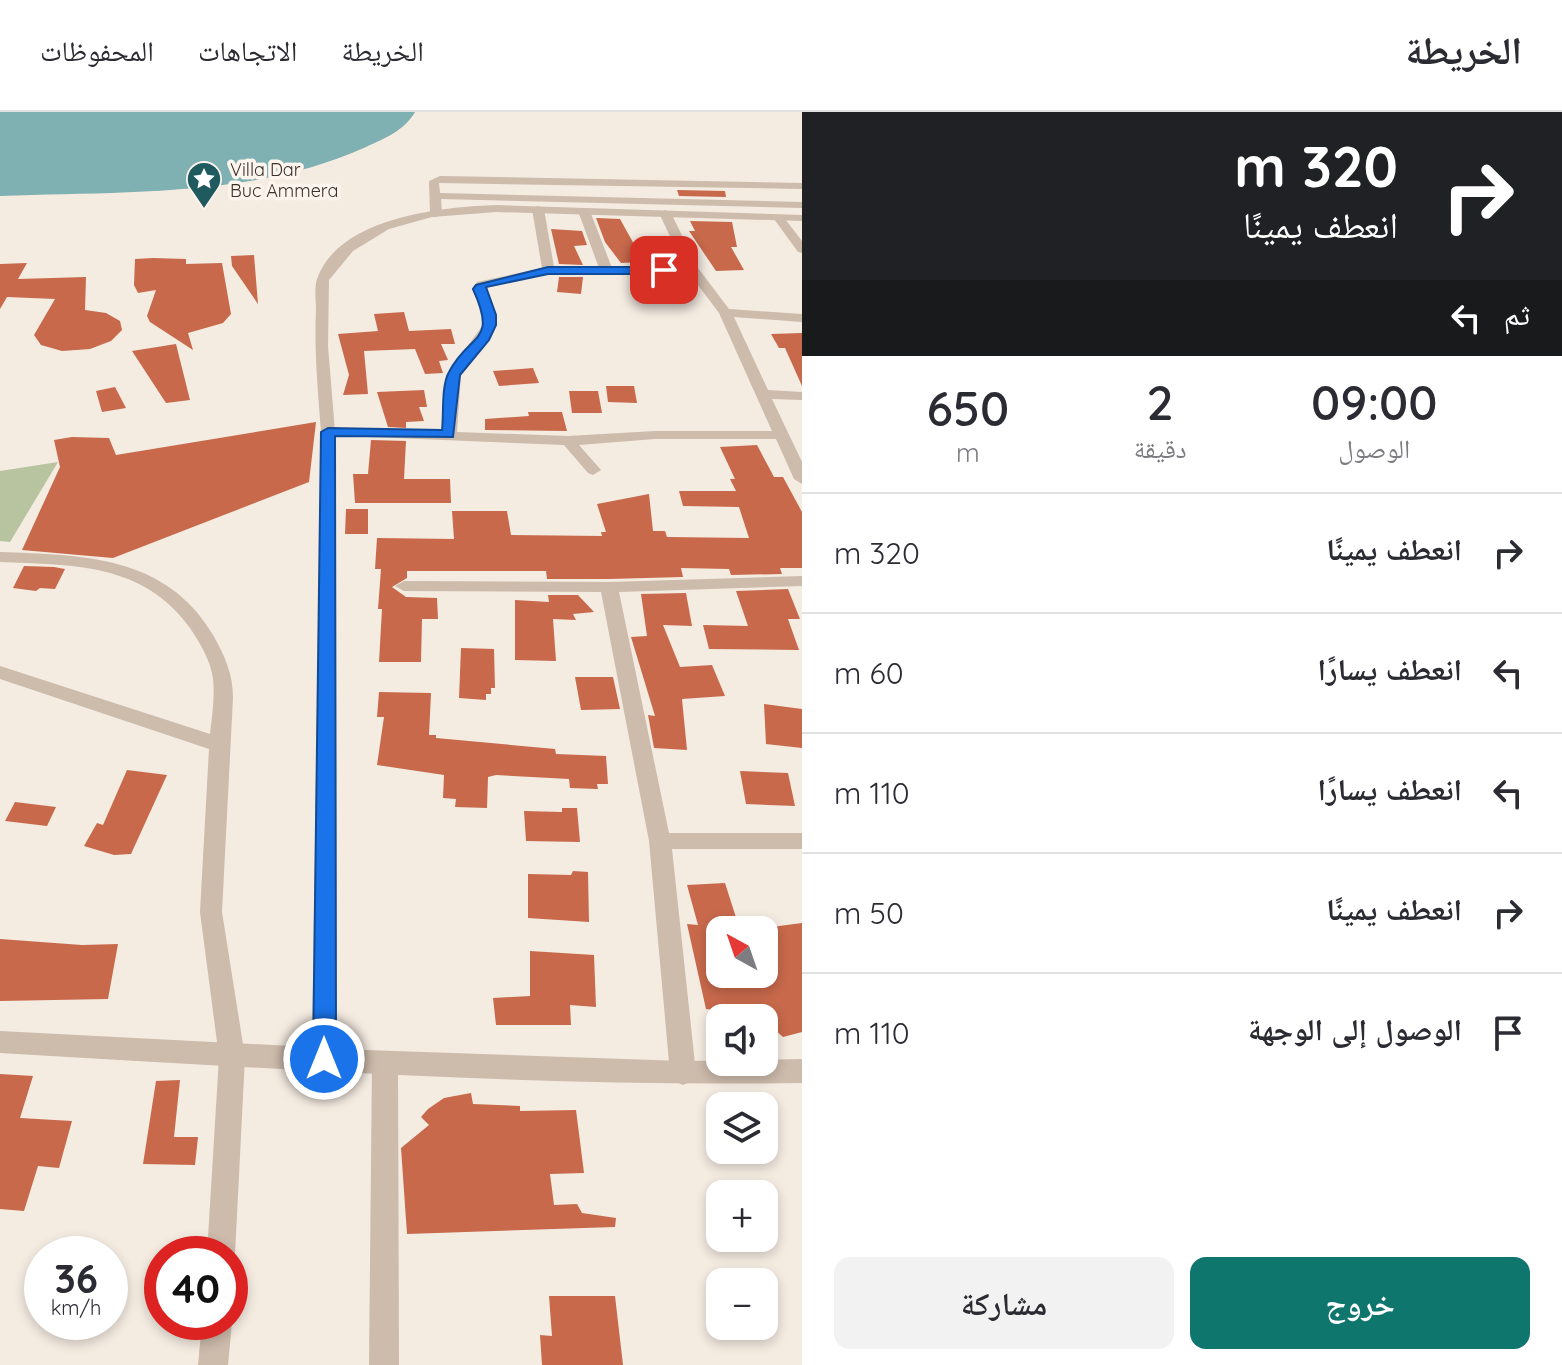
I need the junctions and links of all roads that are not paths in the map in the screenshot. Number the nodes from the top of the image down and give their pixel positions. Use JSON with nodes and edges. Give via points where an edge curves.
{"nodes":[{"id":1,"x":802,"y":186,"type":"edge"},
{"id":2,"x":435,"y":196,"type":"junction"},
{"id":3,"x":802,"y":205,"type":"edge"},
{"id":4,"x":538,"y":209,"type":"junction"},
{"id":5,"x":584,"y":211,"type":"junction"},
{"id":6,"x":665,"y":213,"type":"junction"},
{"id":7,"x":436,"y":214,"type":"junction"},
{"id":8,"x":778,"y":217,"type":"junction"},
{"id":9,"x":802,"y":218,"type":"edge"},
{"id":10,"x":802,"y":249,"type":"edge"},
{"id":11,"x":692,"y":269,"type":"junction"},
{"id":12,"x":548,"y":270,"type":"junction"},
{"id":13,"x":607,"y":272,"type":"junction"},
{"id":14,"x":725,"y":313,"type":"junction"},
{"id":15,"x":802,"y":318,"type":"edge"},
{"id":16,"x":763,"y":394,"type":"junction"},
{"id":17,"x":802,"y":396,"type":"edge"},
{"id":18,"x":328,"y":432,"type":"junction"},
{"id":19,"x":449,"y":434,"type":"junction"},
{"id":20,"x":780,"y":435,"type":"junction"},
{"id":21,"x":568,"y":441,"type":"junction"},
{"id":22,"x":593,"y":470,"type":"dead end"},
{"id":23,"x":802,"y":479,"type":"edge"},
{"id":24,"x":0,"y":557,"type":"edge"},
{"id":25,"x":802,"y":581,"type":"edge"},
{"id":26,"x":404,"y":586,"type":"dead end"},
{"id":27,"x":609,"y":587,"type":"junction"},
{"id":28,"x":0,"y":672,"type":"edge"},
{"id":29,"x":219,"y":745,"type":"junction"},
{"id":30,"x":660,"y":841,"type":"junction"},
{"id":31,"x":802,"y":841,"type":"edge"},
{"id":32,"x":0,"y":1042,"type":"edge"},
{"id":33,"x":232,"y":1057,"type":"junction"},
{"id":34,"x":324,"y":1059,"type":"junction"},
{"id":35,"x":385,"y":1063,"type":"junction"},
{"id":36,"x":802,"y":1071,"type":"edge"},
{"id":37,"x":683,"y":1073,"type":"junction"},
{"id":38,"x":222,"y":1236,"type":"edge"},
{"id":39,"x":215,"y":1340,"type":"edge"},
{"id":40,"x":213,"y":1365,"type":"edge"},
{"id":41,"x":384,"y":1365,"type":"edge"}],
"edges":[{"from":1,"to":2,"type":"street","via":[[440,179],[434,181]]},
{"from":2,"to":3,"type":"street"},
{"from":2,"to":7,"type":"street"},
{"from":4,"to":5,"type":"street"},
{"from":4,"to":7,"type":"street"},
{"from":4,"to":12,"type":"street"},
{"from":5,"to":6,"type":"street"},
{"from":5,"to":13,"type":"street"},
{"from":6,"to":8,"type":"street"},
{"from":6,"to":11,"type":"street"},
{"from":7,"to":18,"type":"street","via":[[369,234],[327,271],[321,346]]},
{"from":8,"to":9,"type":"street"},
{"from":8,"to":10,"type":"street"},
{"from":11,"to":13,"type":"street"},
{"from":11,"to":14,"type":"street"},
{"from":12,"to":13,"type":"street"},
{"from":12,"to":19,"type":"street","via":[[479,287],[490,325],[454,374]]},
{"from":14,"to":15,"type":"street"},
{"from":14,"to":16,"type":"street"},
{"from":16,"to":17,"type":"street"},
{"from":16,"to":20,"type":"street"},
{"from":18,"to":19,"type":"street"},
{"from":18,"to":34,"type":"street"},
{"from":19,"to":21,"type":"street"},
{"from":20,"to":21,"type":"street"},
{"from":20,"to":23,"type":"street"},
{"from":21,"to":22,"type":"street"},
{"from":24,"to":29,"type":"street","via":[[122,568],[180,602],[196,621],[221,673]]},
{"from":25,"to":27,"type":"street"},
{"from":26,"to":27,"type":"street"},
{"from":27,"to":30,"type":"street"},
{"from":28,"to":29,"type":"street"},
{"from":29,"to":33,"type":"street","via":[[211,912]]},
{"from":30,"to":31,"type":"street"},
{"from":30,"to":37,"type":"street"},
{"from":32,"to":33,"type":"street"},
{"from":33,"to":34,"type":"street"},
{"from":33,"to":38,"type":"street"},
{"from":34,"to":35,"type":"street"},
{"from":35,"to":37,"type":"street"},
{"from":35,"to":41,"type":"street"},
{"from":36,"to":37,"type":"street"},
{"from":39,"to":40,"type":"street"}]}
